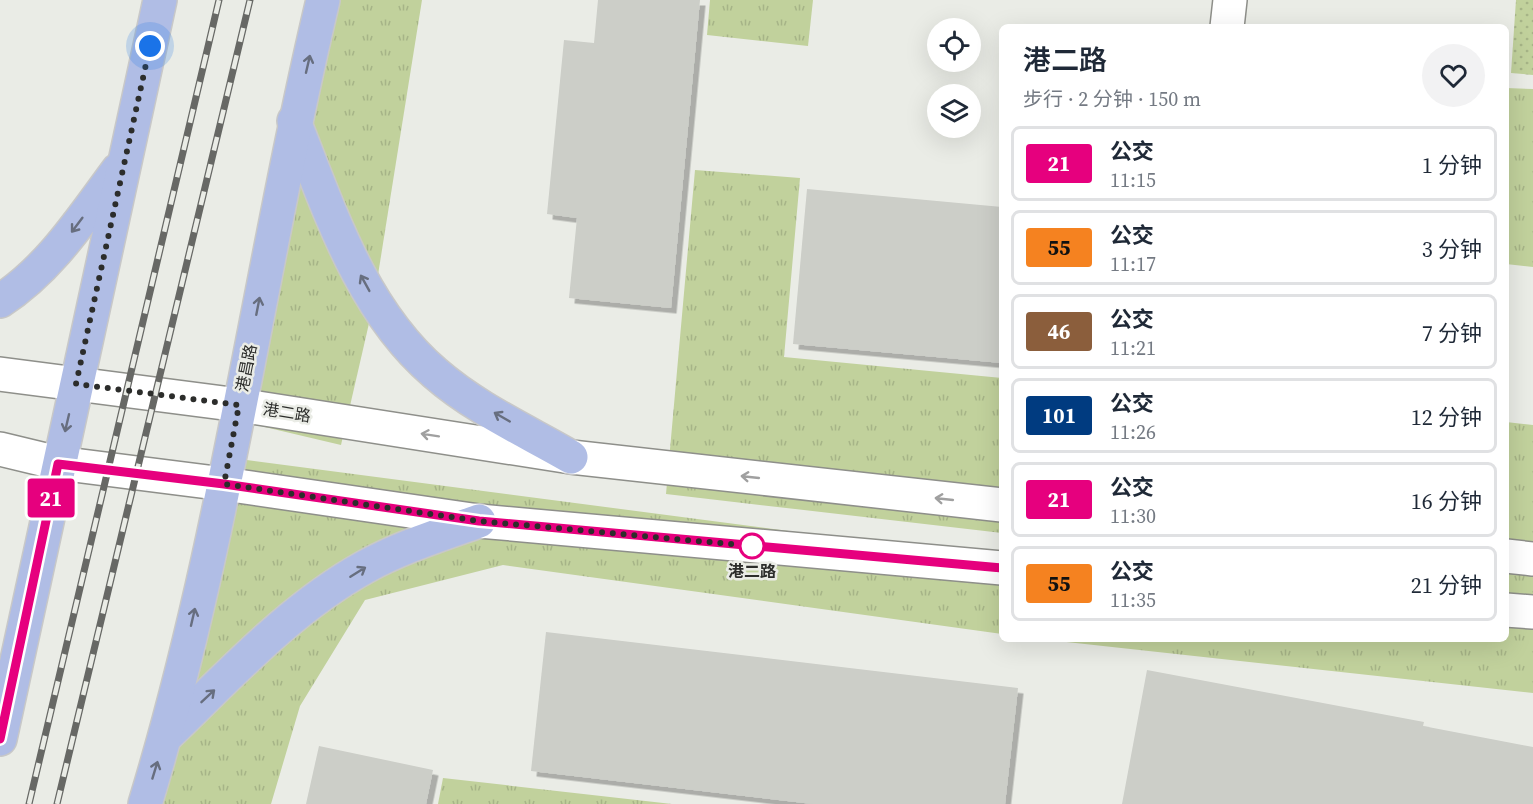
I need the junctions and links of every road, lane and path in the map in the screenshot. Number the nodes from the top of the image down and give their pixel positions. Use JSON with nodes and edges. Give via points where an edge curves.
{"nodes":[{"id":1,"x":160,"y":0,"type":"edge"},
{"id":2,"x":323,"y":0,"type":"edge"},
{"id":3,"x":1230,"y":0,"type":"edge"},
{"id":4,"x":1227,"y":24,"type":"edge"},
{"id":5,"x":294,"y":122,"type":"junction"},
{"id":6,"x":124,"y":161,"type":"junction"},
{"id":7,"x":0,"y":301,"type":"edge"},
{"id":8,"x":0,"y":374,"type":"edge"},
{"id":9,"x":76,"y":384,"type":"junction"},
{"id":10,"x":239,"y":405,"type":"junction"},
{"id":11,"x":0,"y":449,"type":"edge"},
{"id":12,"x":571,"y":457,"type":"junction"},
{"id":13,"x":58,"y":464,"type":"junction"},
{"id":14,"x":224,"y":484,"type":"junction"},
{"id":15,"x":999,"y":505,"type":"edge"},
{"id":16,"x":479,"y":521,"type":"junction"},
{"id":17,"x":1509,"y":556,"type":"edge"},
{"id":18,"x":1533,"y":559,"type":"edge"},
{"id":19,"x":999,"y":568,"type":"edge"},
{"id":20,"x":1509,"y":610,"type":"edge"},
{"id":21,"x":1533,"y":612,"type":"edge"},
{"id":22,"x":0,"y":640,"type":"edge"},
{"id":23,"x":14,"y":681,"type":"junction"},
{"id":24,"x":166,"y":736,"type":"junction"},
{"id":25,"x":0,"y":739,"type":"edge"},
{"id":26,"x":145,"y":804,"type":"edge"}],
"edges":[{"from":1,"to":6,"type":"main road"},
{"from":5,"to":2,"type":"main road","name":"港昌路","one_way":true},
{"from":3,"to":4,"type":"street"},
{"from":10,"to":5,"type":"main road","name":"港昌路","one_way":true},
{"from":12,"to":5,"type":"main road","one_way":true,"via":[[478,404],[435,373],[402,338],[341,239]]},
{"from":6,"to":7,"type":"main road","one_way":true,"via":[[45,263]]},
{"from":6,"to":9,"type":"main road"},
{"from":8,"to":9,"type":"street","name":"港二路"},
{"from":9,"to":10,"type":"street","name":"港二路"},
{"from":9,"to":13,"type":"main road","one_way":true},
{"from":12,"to":10,"type":"street","name":"港二路","one_way":true},
{"from":10,"to":14,"type":"main road","name":"港昌路"},
{"from":11,"to":13,"type":"street"},
{"from":15,"to":12,"type":"street","name":"港二路","one_way":true},
{"from":13,"to":14,"type":"street"},
{"from":13,"to":23,"type":"main road"},
{"from":14,"to":16,"type":"street"},
{"from":24,"to":14,"type":"main road","name":"港昌路","one_way":true},
{"from":16,"to":19,"type":"street"},
{"from":24,"to":16,"type":"main road","one_way":true,"via":[[306,606],[373,563],[410,545]]},
{"from":17,"to":18,"type":"street"},
{"from":20,"to":21,"type":"street"},
{"from":22,"to":23,"type":"main road"},
{"from":23,"to":25,"type":"main road"},
{"from":26,"to":24,"type":"main road","name":"港昌路","one_way":true}]}
